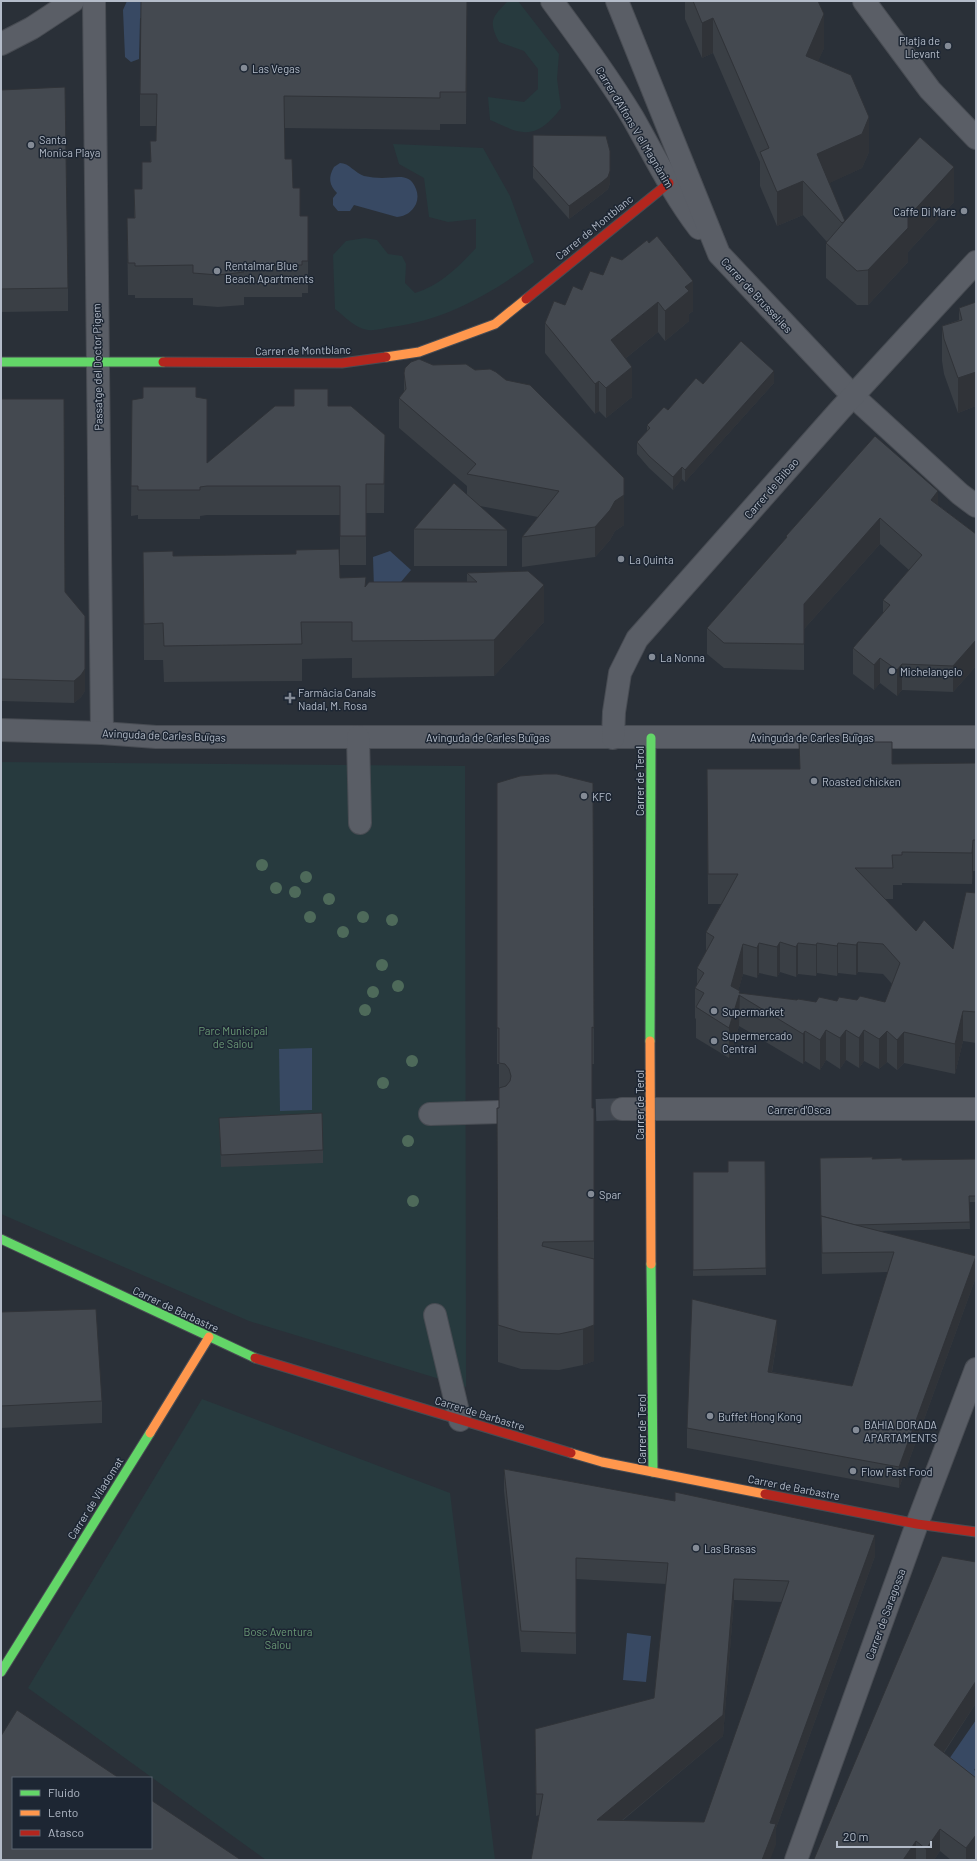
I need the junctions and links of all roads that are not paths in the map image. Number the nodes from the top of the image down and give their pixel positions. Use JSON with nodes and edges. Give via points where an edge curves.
{"nodes":[{"id":1,"x":73,"y":1,"type":"edge"},
{"id":2,"x":94,"y":1,"type":"edge"},
{"id":3,"x":552,"y":1,"type":"edge"},
{"id":4,"x":617,"y":1,"type":"edge"},
{"id":5,"x":864,"y":1,"type":"edge"},
{"id":6,"x":1,"y":44,"type":"edge"},
{"id":7,"x":976,"y":138,"type":"edge"},
{"id":8,"x":669,"y":183,"type":"junction"},
{"id":9,"x":719,"y":254,"type":"junction"},
{"id":10,"x":976,"y":262,"type":"edge"},
{"id":11,"x":97,"y":361,"type":"junction"},
{"id":12,"x":1,"y":362,"type":"edge"},
{"id":13,"x":853,"y":396,"type":"junction"},
{"id":14,"x":976,"y":506,"type":"edge"},
{"id":15,"x":1,"y":730,"type":"edge"},
{"id":16,"x":102,"y":734,"type":"junction"},
{"id":17,"x":358,"y":737,"type":"junction"},
{"id":18,"x":976,"y":737,"type":"edge"},
{"id":19,"x":613,"y":738,"type":"junction"},
{"id":20,"x":651,"y":738,"type":"junction"},
{"id":21,"x":360,"y":823,"type":"dead end"},
{"id":22,"x":622,"y":1109,"type":"tunnel mouth"},
{"id":23,"x":650,"y":1109,"type":"junction"},
{"id":24,"x":976,"y":1109,"type":"edge"},
{"id":25,"x":499,"y":1112,"type":"edge"},
{"id":26,"x":430,"y":1114,"type":"dead end"},
{"id":27,"x":1,"y":1239,"type":"edge"},
{"id":28,"x":434,"y":1315,"type":"dead end"},
{"id":29,"x":209,"y":1337,"type":"junction"},
{"id":30,"x":976,"y":1369,"type":"edge"},
{"id":31,"x":460,"y":1420,"type":"junction"},
{"id":32,"x":653,"y":1472,"type":"junction"},
{"id":33,"x":917,"y":1524,"type":"junction"},
{"id":34,"x":976,"y":1532,"type":"edge"},
{"id":35,"x":1,"y":1672,"type":"edge"},
{"id":36,"x":796,"y":1860,"type":"edge"}],
"edges":[{"from":1,"to":6,"type":"street","via":[[32,28]]},
{"from":2,"to":11,"type":"street","name":"Passatge del Doctor Pigem"},
{"from":3,"to":8,"type":"street","name":"Carrer d'Alfons V el Magnànim","via":[[628,111]]},
{"from":4,"to":9,"type":"street","name":"Carrer de Brussel·les"},
{"from":5,"to":7,"type":"street","via":[[930,90]]},
{"from":8,"to":9,"type":"street","name":"Carrer d'Alfons V el Magnànim","via":[[689,215]]},
{"from":8,"to":11,"type":"street","name":"Carrer de Montblanc","via":[[495,324],[419,352],[342,363]]},
{"from":9,"to":13,"type":"street","name":"Carrer de Brussel·les"},
{"from":10,"to":13,"type":"street","name":"Carrer de Bilbao"},
{"from":11,"to":12,"type":"street","name":"Carrer de Montblanc"},
{"from":11,"to":16,"type":"street","name":"Passatge del Doctor Pigem"},
{"from":13,"to":14,"type":"street","name":"Carrer de Brussel·les"},
{"from":13,"to":19,"type":"street","name":"Carrer de Bilbao","via":[[637,639],[620,673]]},
{"from":15,"to":16,"type":"street","name":"Avinguda de Carles Buïgas"},
{"from":16,"to":17,"type":"street","name":"Avinguda de Carles Buïgas","via":[[156,737]]},
{"from":17,"to":19,"type":"street","name":"Avinguda de Carles Buïgas"},
{"from":17,"to":21,"type":"street"},
{"from":18,"to":20,"type":"street","name":"Avinguda de Carles Buïgas"},
{"from":19,"to":20,"type":"street","name":"Avinguda de Carles Buïgas"},
{"from":20,"to":23,"type":"street","name":"Carrer de Terol"},
{"from":22,"to":23,"type":"street","name":"Carrer d'Osca"},
{"from":23,"to":24,"type":"street","name":"Carrer d'Osca"},
{"from":23,"to":32,"type":"street","name":"Carrer de Terol"},
{"from":25,"to":26,"type":"street"},
{"from":27,"to":29,"type":"street","name":"Carrer de Barbastre"},
{"from":28,"to":31,"type":"street"},
{"from":29,"to":31,"type":"street","name":"Carrer de Barbastre","via":[[247,1356]]},
{"from":29,"to":35,"type":"street","name":"Carrer de Viladomat"},
{"from":30,"to":33,"type":"street","name":"Carrer de Saragossa"},
{"from":31,"to":32,"type":"street","name":"Carrer de Barbastre","via":[[602,1462]]},
{"from":32,"to":33,"type":"street","name":"Carrer de Barbastre"},
{"from":33,"to":34,"type":"street","name":"Carrer de Barbastre"},
{"from":33,"to":36,"type":"street","name":"Carrer de Saragossa"}]}
